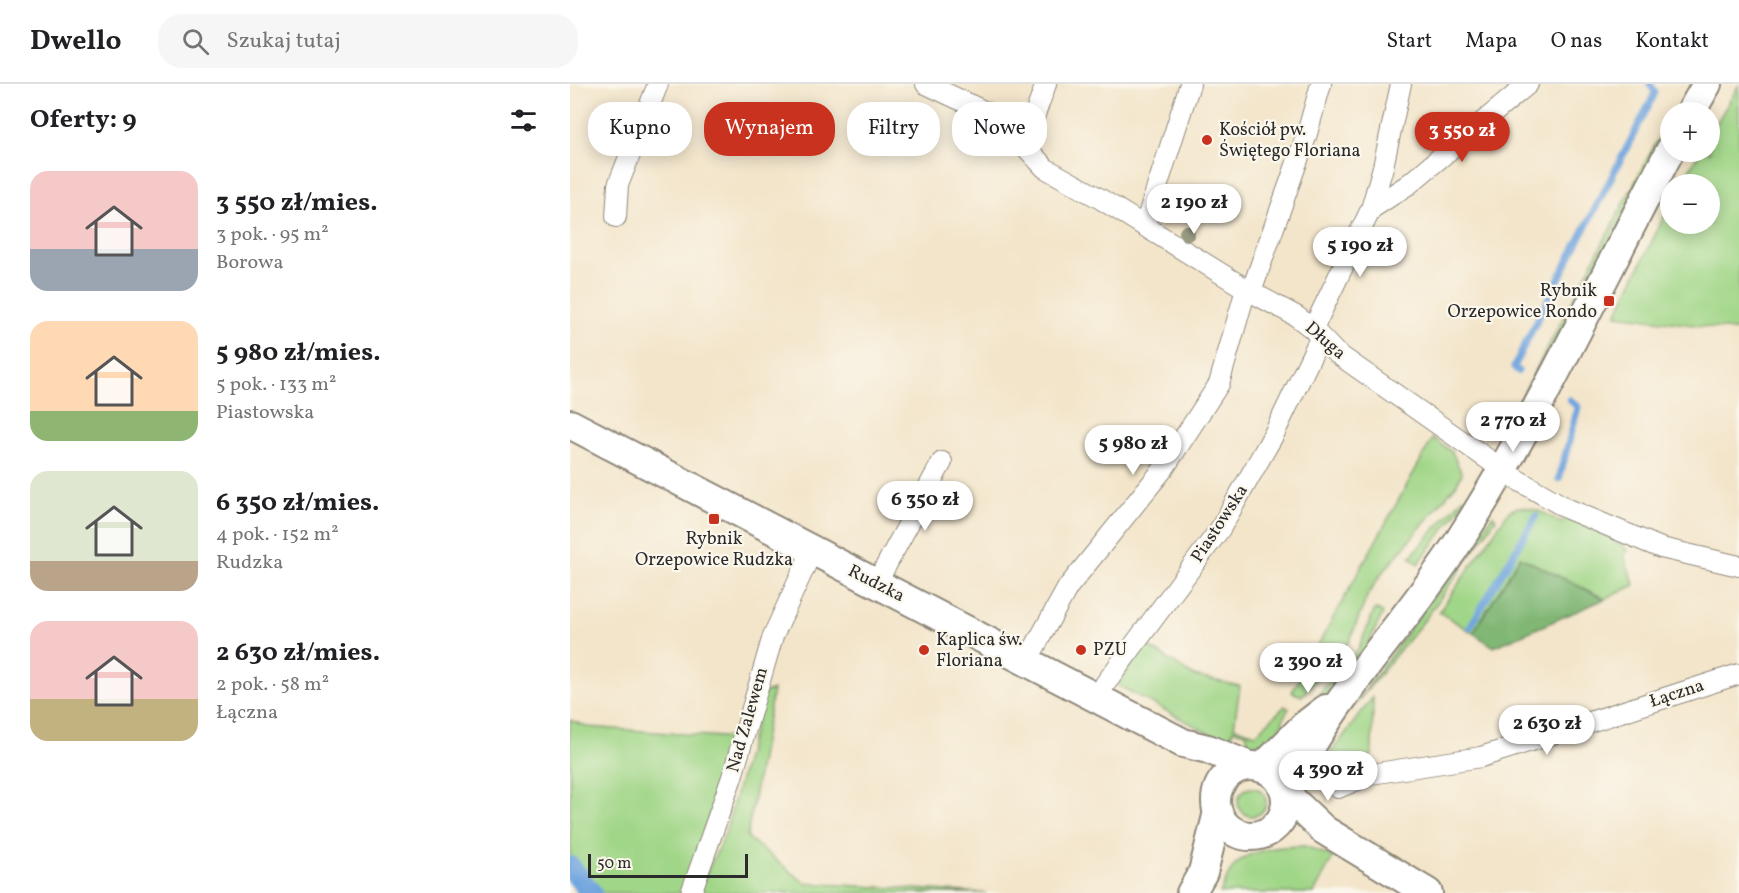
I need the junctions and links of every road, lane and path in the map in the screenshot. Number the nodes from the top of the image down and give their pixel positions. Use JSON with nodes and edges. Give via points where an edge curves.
{"nodes":[{"id":1,"x":658,"y":84,"type":"edge"},
{"id":2,"x":926,"y":84,"type":"edge"},
{"id":3,"x":1046,"y":84,"type":"edge"},
{"id":4,"x":1190,"y":84,"type":"edge"},
{"id":5,"x":1321,"y":84,"type":"edge"},
{"id":6,"x":1401,"y":84,"type":"edge"},
{"id":7,"x":1528,"y":84,"type":"edge"},
{"id":8,"x":1707,"y":84,"type":"edge"},
{"id":9,"x":964,"y":102,"type":"edge"},
{"id":10,"x":1040,"y":102,"type":"edge"},
{"id":11,"x":1697,"y":102,"type":"edge"},
{"id":12,"x":1034,"y":156,"type":"edge"},
{"id":13,"x":1664,"y":162,"type":"edge"},
{"id":14,"x":1371,"y":209,"type":"junction"},
{"id":15,"x":616,"y":217,"type":"dead end"},
{"id":16,"x":1145,"y":225,"type":"junction"},
{"id":17,"x":1248,"y":291,"type":"junction"},
{"id":18,"x":1316,"y":333,"type":"junction"},
{"id":19,"x":570,"y":424,"type":"edge"},
{"id":20,"x":942,"y":462,"type":"dead end"},
{"id":21,"x":1503,"y":468,"type":"junction"},
{"id":22,"x":812,"y":551,"type":"junction"},
{"id":23,"x":1739,"y":566,"type":"edge"},
{"id":24,"x":876,"y":584,"type":"junction"},
{"id":25,"x":1027,"y":661,"type":"junction"},
{"id":26,"x":1739,"y":674,"type":"edge"},
{"id":27,"x":1098,"y":698,"type":"junction"},
{"id":28,"x":1341,"y":698,"type":"junction"},
{"id":29,"x":1183,"y":743,"type":"junction"},
{"id":30,"x":1255,"y":767,"type":"junction"},
{"id":31,"x":1338,"y":788,"type":"dead end"},
{"id":32,"x":1286,"y":795,"type":"junction"},
{"id":33,"x":1217,"y":805,"type":"junction"},
{"id":34,"x":1324,"y":830,"type":"junction"},
{"id":35,"x":1262,"y":833,"type":"junction"},
{"id":36,"x":1197,"y":882,"type":"edge"},
{"id":37,"x":691,"y":893,"type":"edge"},
{"id":38,"x":1428,"y":893,"type":"edge"}],
"edges":[{"from":1,"to":15,"type":"street","via":[[618,185]]},
{"from":2,"to":9,"type":"street","name":"Długa"},
{"from":3,"to":10,"type":"street"},
{"from":4,"to":16,"type":"street"},
{"from":5,"to":17,"type":"street","via":[[1306,137]]},
{"from":6,"to":14,"type":"street","name":"Piastowska"},
{"from":7,"to":14,"type":"street","via":[[1408,184]]},
{"from":8,"to":11,"type":"main road"},
{"from":12,"to":16,"type":"street","name":"Długa","via":[[1045,168]]},
{"from":13,"to":21,"type":"main road"},
{"from":14,"to":18,"type":"street","name":"Piastowska"},
{"from":16,"to":17,"type":"street","name":"Długa"},
{"from":17,"to":18,"type":"street","name":"Długa","via":[[1296,316]]},
{"from":17,"to":25,"type":"street","via":[[1219,384],[1164,468],[1068,587]]},
{"from":18,"to":21,"type":"street","name":"Długa","via":[[1335,352]]},
{"from":18,"to":27,"type":"street","name":"Piastowska","via":[[1274,434],[1225,520]]},
{"from":19,"to":22,"type":"main road","name":"Rudzka"},
{"from":20,"to":24,"type":"street"},
{"from":21,"to":23,"type":"street","name":"Długa","via":[[1568,508],[1661,548]]},
{"from":21,"to":28,"type":"main road","via":[[1432,581]]},
{"from":22,"to":24,"type":"main road","name":"Rudzka"},
{"from":22,"to":37,"type":"street","name":"Nad Zalewem","via":[[773,636],[732,777]]},
{"from":24,"to":25,"type":"main road","name":"Rudzka"},
{"from":25,"to":27,"type":"main road","name":"Rudzka"},
{"from":26,"to":31,"type":"street","name":"Łączna","via":[[1481,757],[1371,774]]},
{"from":27,"to":29,"type":"main road","name":"Rudzka"},
{"from":28,"to":30,"type":"main road"},
{"from":28,"to":32,"type":"main road"},
{"from":29,"to":30,"type":"main road","name":"Rudzka"},
{"from":29,"to":33,"type":"main road","name":"Rudzka","via":[[1207,775]]},
{"from":30,"to":32,"type":"main road","via":[[1276,777]]},
{"from":30,"to":33,"type":"main road","via":[[1227,776]]},
{"from":32,"to":34,"type":"main road"},
{"from":32,"to":35,"type":"main road","via":[[1284,813]]},
{"from":33,"to":35,"type":"main road","via":[[1231,830]]},
{"from":33,"to":36,"type":"main road"},
{"from":34,"to":35,"type":"main road"},
{"from":34,"to":38,"type":"main road"},
{"from":35,"to":36,"type":"main road"}]}
